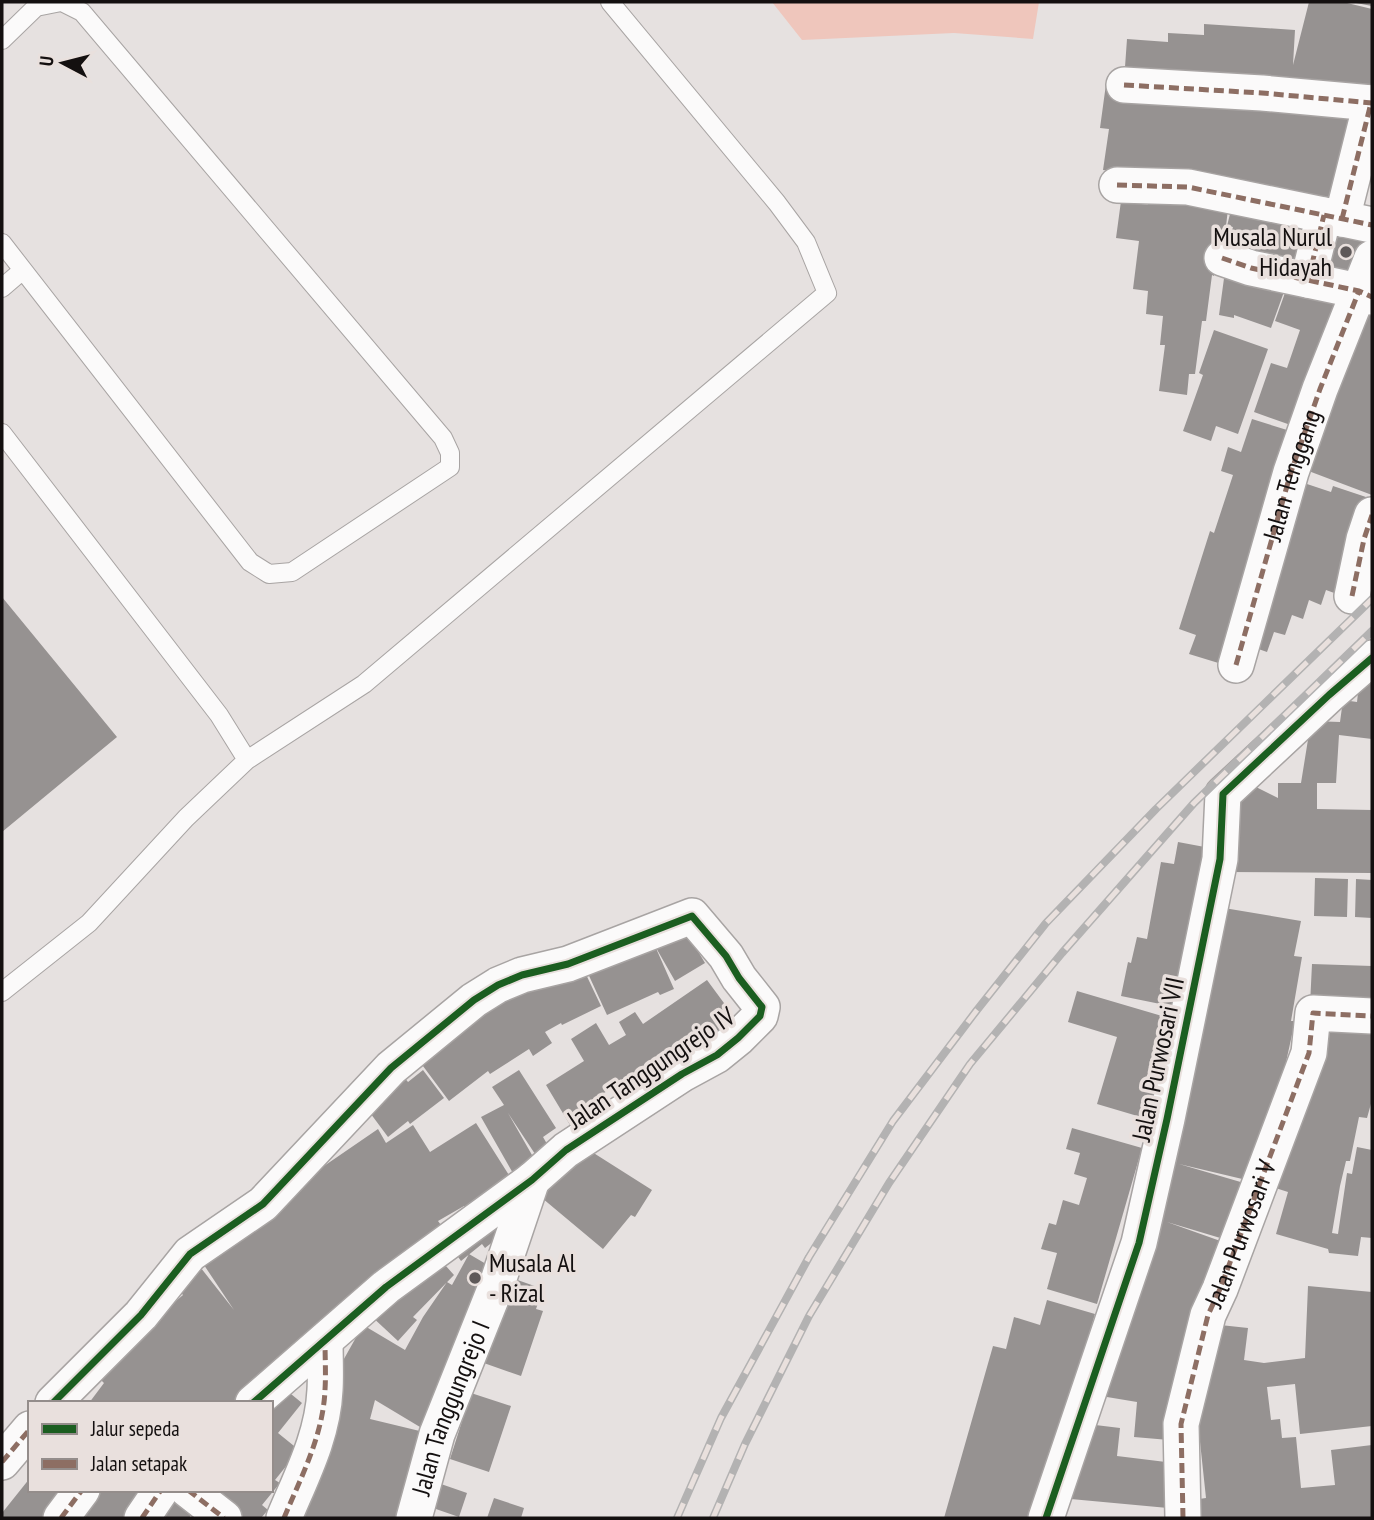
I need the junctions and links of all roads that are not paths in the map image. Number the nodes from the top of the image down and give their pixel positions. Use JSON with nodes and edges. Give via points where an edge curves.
{"nodes":[{"id":1,"x":61,"y":2,"type":"edge"},
{"id":2,"x":610,"y":2,"type":"edge"},
{"id":3,"x":2,"y":40,"type":"edge"},
{"id":4,"x":1124,"y":85,"type":"dead end"},
{"id":5,"x":1371,"y":103,"type":"edge"},
{"id":6,"x":1117,"y":185,"type":"dead end"},
{"id":7,"x":1346,"y":220,"type":"edge"},
{"id":8,"x":2,"y":243,"type":"edge"},
{"id":9,"x":1222,"y":258,"type":"dead end"},
{"id":10,"x":1372,"y":258,"type":"edge"},
{"id":11,"x":23,"y":270,"type":"junction"},
{"id":12,"x":1308,"y":280,"type":"junction"},
{"id":13,"x":2,"y":288,"type":"edge"},
{"id":14,"x":1366,"y":294,"type":"edge"},
{"id":15,"x":2,"y":433,"type":"edge"},
{"id":16,"x":1372,"y":515,"type":"edge"},
{"id":17,"x":1352,"y":596,"type":"dead end"},
{"id":18,"x":1372,"y":658,"type":"edge"},
{"id":19,"x":1236,"y":665,"type":"dead end"},
{"id":20,"x":247,"y":760,"type":"junction"},
{"id":21,"x":2,"y":992,"type":"edge"},
{"id":22,"x":1372,"y":1016,"type":"edge"},
{"id":23,"x":532,"y":1181,"type":"junction"},
{"id":24,"x":325,"y":1341,"type":"junction"},
{"id":25,"x":55,"y":1401,"type":"edge"},
{"id":26,"x":255,"y":1401,"type":"edge"},
{"id":27,"x":28,"y":1431,"type":"edge"},
{"id":28,"x":2,"y":1462,"type":"edge"},
{"id":29,"x":80,"y":1492,"type":"edge"},
{"id":30,"x":161,"y":1492,"type":"edge"},
{"id":31,"x":61,"y":1518,"type":"edge"},
{"id":32,"x":142,"y":1518,"type":"edge"},
{"id":33,"x":284,"y":1518,"type":"edge"},
{"id":34,"x":414,"y":1518,"type":"edge"},
{"id":35,"x":1046,"y":1518,"type":"edge"},
{"id":36,"x":1183,"y":1518,"type":"edge"}],
"edges":[{"from":1,"to":3,"type":"lane","via":[[36,7]]},
{"from":1,"to":11,"type":"lane","via":[[82,12],[443,438],[450,467],[292,572],[269,574],[250,562]]},
{"from":2,"to":20,"type":"lane","via":[[778,203],[806,242],[827,293],[364,684]]},
{"from":4,"to":5,"type":"street"},
{"from":5,"to":7,"type":"street"},
{"from":6,"to":7,"type":"street","via":[[1188,187]]},
{"from":7,"to":12,"type":"street"},
{"from":8,"to":11,"type":"lane"},
{"from":9,"to":12,"type":"street"},
{"from":10,"to":14,"type":"street","name":"Jalan Tenggang"},
{"from":11,"to":13,"type":"lane"},
{"from":12,"to":14,"type":"street"},
{"from":14,"to":19,"type":"street","name":"Jalan Tenggang","via":[[1320,389],[1291,472]]},
{"from":15,"to":20,"type":"lane","via":[[219,715]]},
{"from":16,"to":17,"type":"street"},
{"from":18,"to":35,"type":"street","name":"Jalan Purwosari VII","via":[[1223,793],[1220,859],[1139,1243]]},
{"from":20,"to":21,"type":"lane","via":[[89,923]]},
{"from":22,"to":36,"type":"street","name":"Jalan Purwosari V","via":[[1313,1013],[1309,1053],[1208,1314],[1197,1354],[1181,1424]]},
{"from":23,"to":24,"type":"street","name":"Jalan Tanggungrejo IV","via":[[386,1287]]},
{"from":23,"to":25,"type":"street","name":"Jalan Tanggungrejo IV","via":[[566,1150],[717,1055],[760,1016],[761,1007],[692,916],[568,964],[522,975],[474,1000],[391,1068],[263,1204],[190,1254],[141,1315]]},
{"from":23,"to":34,"type":"street","name":"Jalan Tanggungrejo I","via":[[438,1434]]},
{"from":24,"to":26,"type":"street","name":"Jalan Tanggungrejo IV"},
{"from":24,"to":33,"type":"street","via":[[325,1392],[311,1457]]},
{"from":27,"to":28,"type":"street"},
{"from":29,"to":31,"type":"street"},
{"from":30,"to":32,"type":"street"}]}
